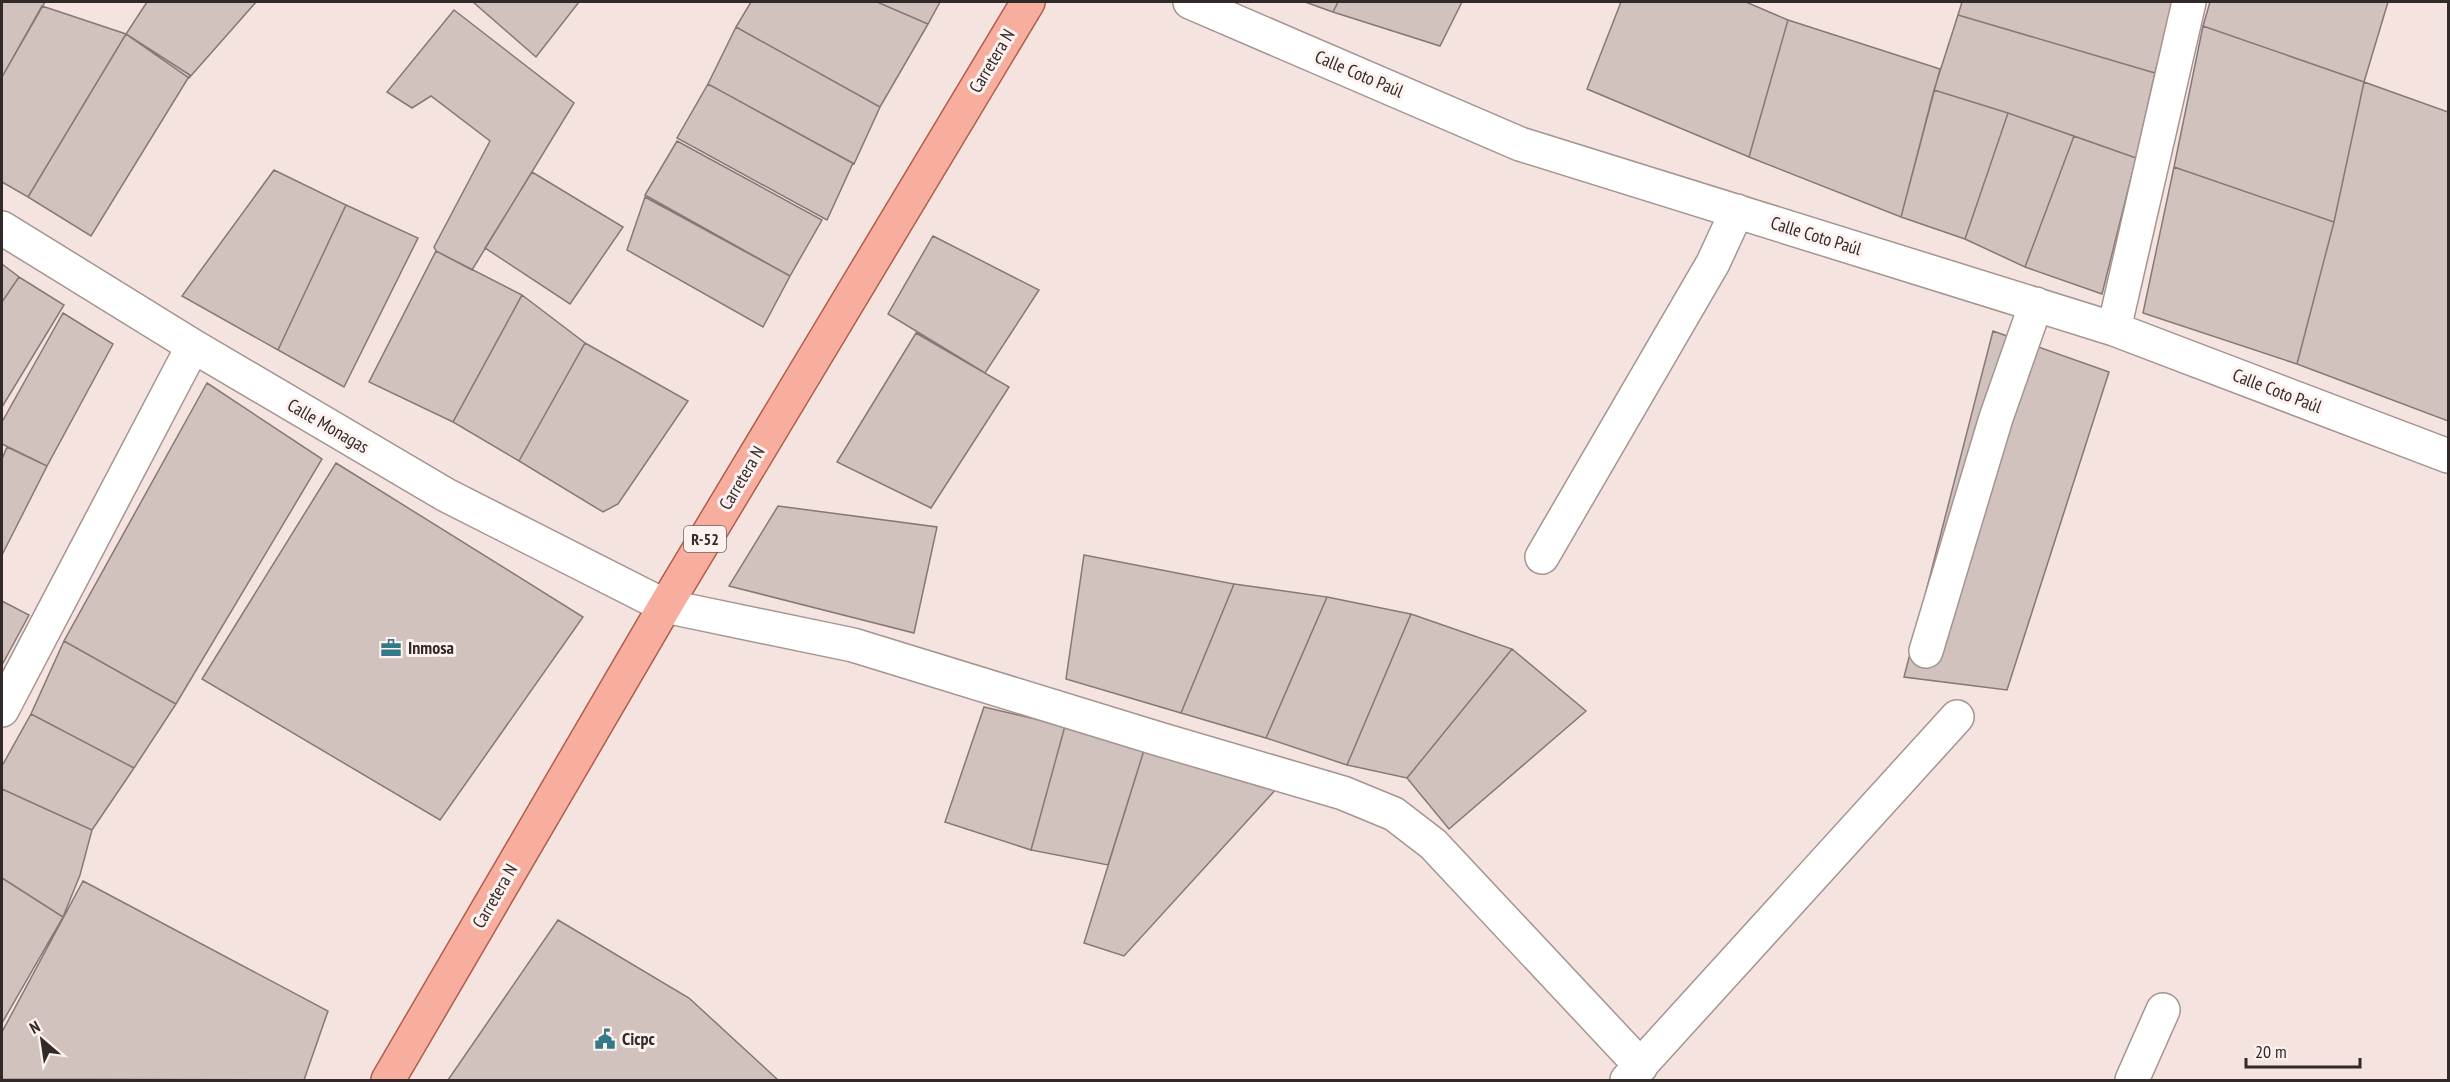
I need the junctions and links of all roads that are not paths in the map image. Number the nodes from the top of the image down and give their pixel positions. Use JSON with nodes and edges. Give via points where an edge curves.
{"nodes":[{"id":1,"x":1028,"y":2,"type":"edge"},
{"id":2,"x":1190,"y":2,"type":"edge"},
{"id":3,"x":2189,"y":2,"type":"edge"},
{"id":4,"x":1737,"y":211,"type":"junction"},
{"id":5,"x":2,"y":228,"type":"edge"},
{"id":6,"x":2036,"y":304,"type":"junction"},
{"id":7,"x":2114,"y":329,"type":"junction"},
{"id":8,"x":193,"y":346,"type":"junction"},
{"id":9,"x":2448,"y":456,"type":"edge"},
{"id":10,"x":1542,"y":557,"type":"dead end"},
{"id":11,"x":665,"y":606,"type":"junction"},
{"id":12,"x":1926,"y":651,"type":"dead end"},
{"id":13,"x":4,"y":701,"type":"edge"},
{"id":14,"x":1957,"y":717,"type":"dead end"},
{"id":15,"x":2163,"y":1010,"type":"dead end"},
{"id":16,"x":1634,"y":1073,"type":"edge"},
{"id":17,"x":388,"y":1080,"type":"edge"},
{"id":18,"x":2132,"y":1080,"type":"edge"}],
"edges":[{"from":1,"to":11,"type":"main road","name":"Carretera N","number":"R-52"},
{"from":2,"to":4,"type":"street","name":"Calle Coto Paúl","via":[[1520,144]]},
{"from":3,"to":7,"type":"street"},
{"from":4,"to":6,"type":"street","name":"Calle Coto Paúl"},
{"from":4,"to":10,"type":"street","via":[[1713,263]]},
{"from":5,"to":8,"type":"street","name":"Calle Monagas"},
{"from":6,"to":7,"type":"street","name":"Calle Coto Paúl"},
{"from":6,"to":12,"type":"street","via":[[1996,418]]},
{"from":7,"to":9,"type":"street","name":"Calle Coto Paúl"},
{"from":8,"to":11,"type":"street","name":"Calle Monagas","via":[[446,495]]},
{"from":8,"to":13,"type":"street"},
{"from":11,"to":16,"type":"street","name":"Calle Monagas","via":[[853,645],[1343,793],[1394,814],[1433,844]]},
{"from":11,"to":17,"type":"main road","name":"Carretera N","number":"R-52"},
{"from":14,"to":16,"type":"street"},
{"from":15,"to":18,"type":"street"}]}
